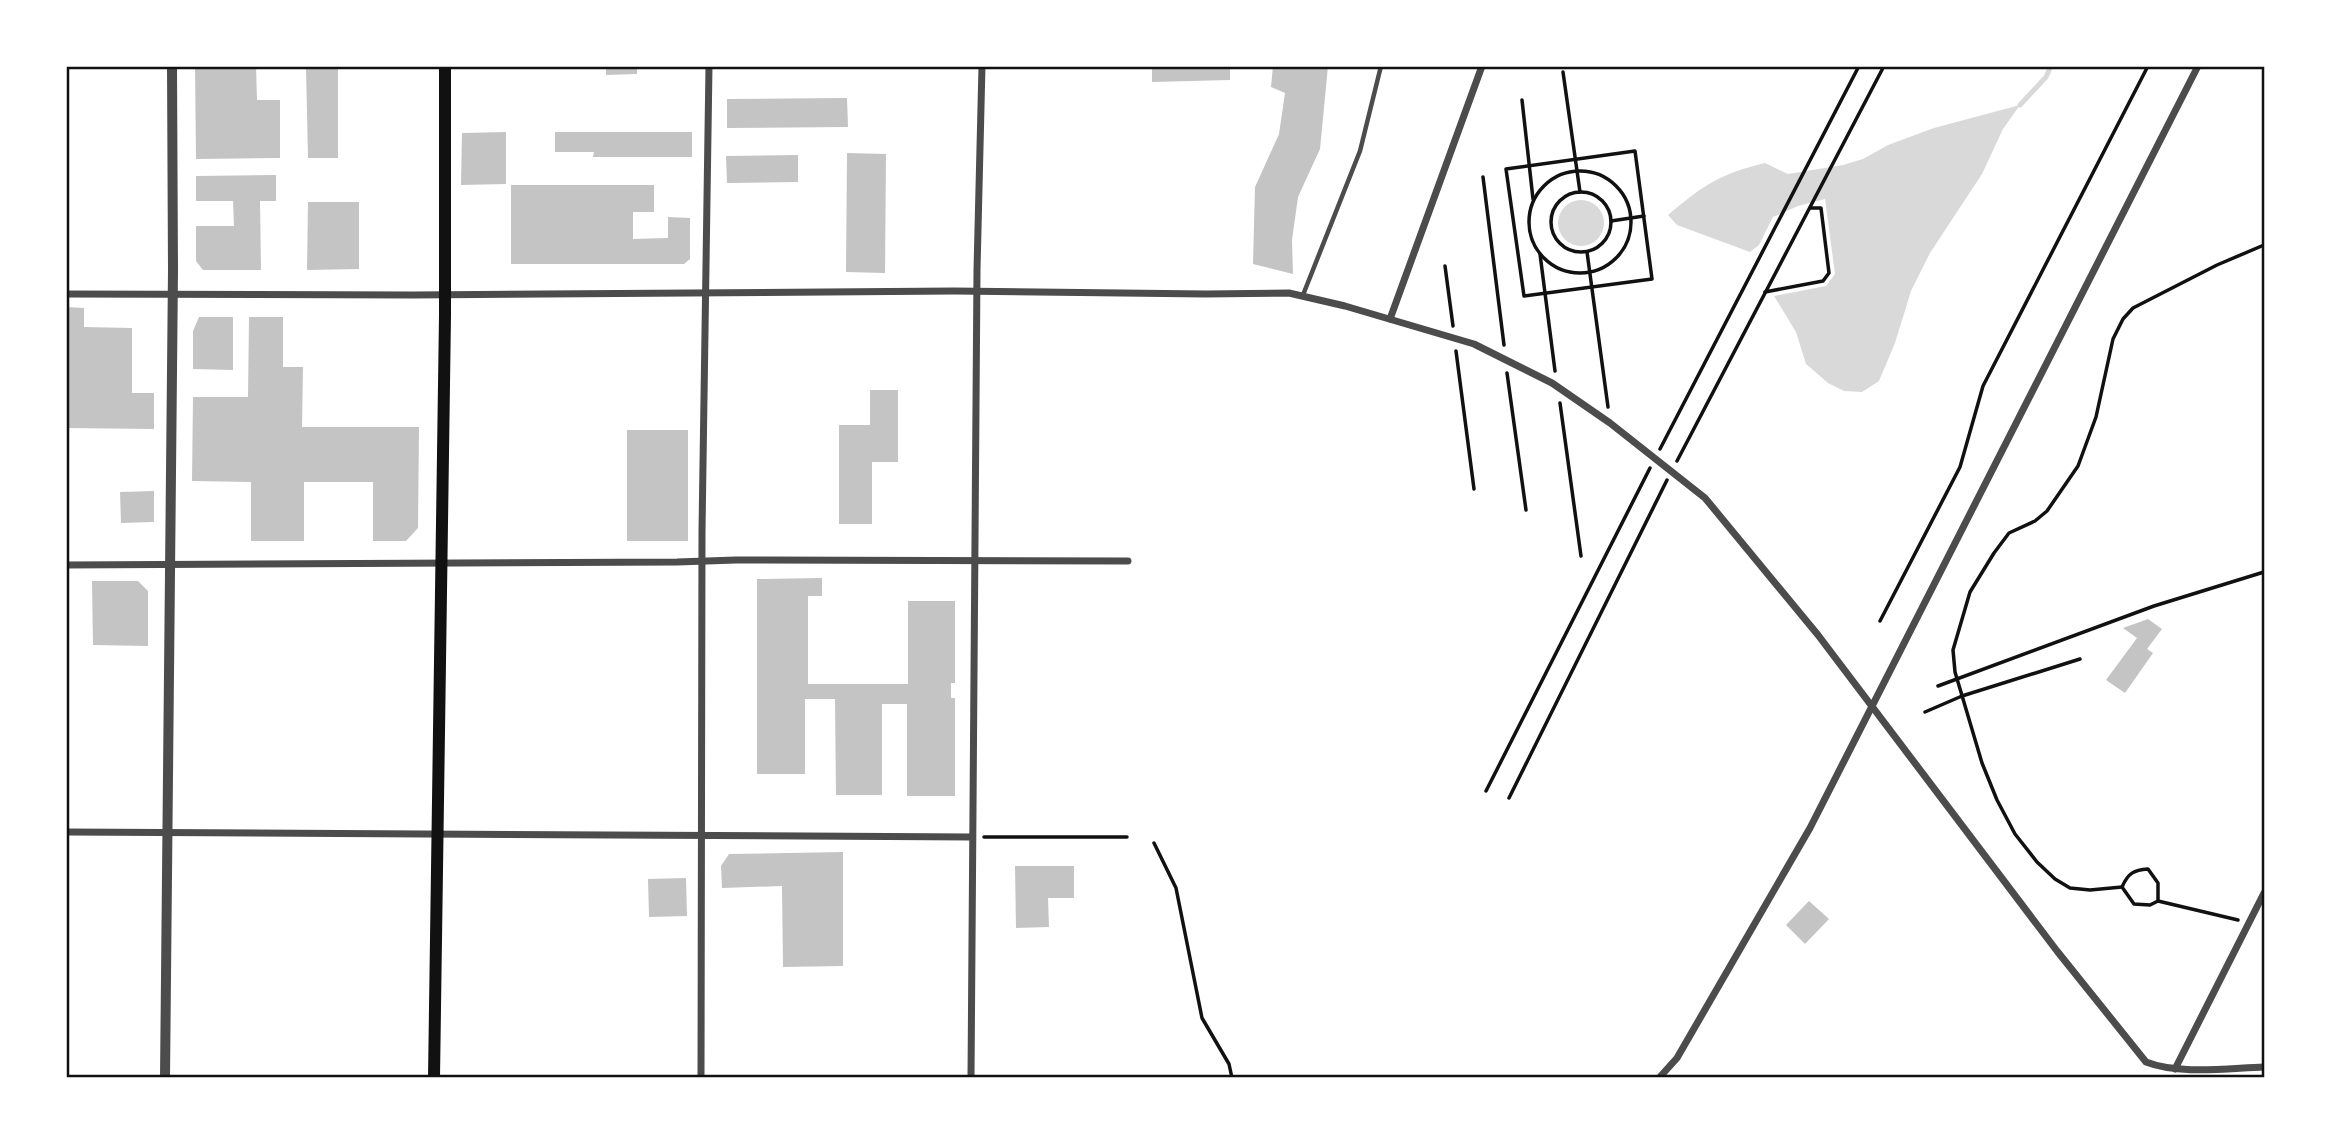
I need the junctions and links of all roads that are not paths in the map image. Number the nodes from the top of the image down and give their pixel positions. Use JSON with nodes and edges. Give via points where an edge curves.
{"nodes":[{"id":1,"x":172,"y":66,"type":"edge"},
{"id":2,"x":445,"y":66,"type":"edge"},
{"id":3,"x":709,"y":66,"type":"edge"},
{"id":4,"x":982,"y":66,"type":"edge"},
{"id":5,"x":1381,"y":66,"type":"edge"},
{"id":6,"x":1482,"y":66,"type":"edge"},
{"id":7,"x":2197,"y":66,"type":"edge"},
{"id":8,"x":977,"y":292,"type":"junction"},
{"id":9,"x":705,"y":293,"type":"junction"},
{"id":10,"x":66,"y":294,"type":"edge"},
{"id":11,"x":172,"y":294,"type":"junction"},
{"id":12,"x":445,"y":294,"type":"junction"},
{"id":13,"x":1303,"y":295,"type":"junction"},
{"id":14,"x":1390,"y":319,"type":"junction"},
{"id":15,"x":976,"y":560,"type":"junction"},
{"id":16,"x":702,"y":561,"type":"junction"},
{"id":17,"x":1128,"y":561,"type":"dead end"},
{"id":18,"x":442,"y":563,"type":"junction"},
{"id":19,"x":66,"y":565,"type":"edge"},
{"id":20,"x":169,"y":565,"type":"junction"},
{"id":21,"x":1871,"y":706,"type":"junction"},
{"id":22,"x":167,"y":831,"type":"junction"},
{"id":23,"x":66,"y":832,"type":"edge"},
{"id":24,"x":438,"y":834,"type":"junction"},
{"id":25,"x":701,"y":836,"type":"junction"},
{"id":26,"x":971,"y":837,"type":"junction"},
{"id":27,"x":2264,"y":893,"type":"edge"},
{"id":28,"x":2264,"y":1067,"type":"edge"},
{"id":29,"x":2175,"y":1069,"type":"junction"},
{"id":30,"x":165,"y":1077,"type":"edge"},
{"id":31,"x":434,"y":1077,"type":"edge"},
{"id":32,"x":701,"y":1077,"type":"edge"},
{"id":33,"x":971,"y":1077,"type":"edge"},
{"id":34,"x":1659,"y":1077,"type":"edge"}],
"edges":[{"from":1,"to":11,"type":"street"},
{"from":2,"to":12,"type":"main road"},
{"from":3,"to":9,"type":"street"},
{"from":4,"to":8,"type":"street"},
{"from":5,"to":13,"type":"lane","via":[[1360,152]]},
{"from":6,"to":14,"type":"street"},
{"from":7,"to":21,"type":"street"},
{"from":8,"to":9,"type":"street"},
{"from":8,"to":13,"type":"street"},
{"from":8,"to":15,"type":"street"},
{"from":9,"to":12,"type":"street"},
{"from":9,"to":16,"type":"street"},
{"from":10,"to":11,"type":"street"},
{"from":11,"to":12,"type":"street"},
{"from":11,"to":20,"type":"street"},
{"from":12,"to":18,"type":"main road"},
{"from":13,"to":14,"type":"street"},
{"from":14,"to":21,"type":"street","via":[[1474,344],[1557,387],[1705,498]]},
{"from":15,"to":16,"type":"street"},
{"from":15,"to":17,"type":"street"},
{"from":15,"to":26,"type":"street"},
{"from":16,"to":18,"type":"street"},
{"from":16,"to":25,"type":"street"},
{"from":18,"to":20,"type":"street"},
{"from":18,"to":24,"type":"main road"},
{"from":19,"to":20,"type":"street"},
{"from":20,"to":22,"type":"street"},
{"from":21,"to":29,"type":"street","via":[[2146,1062]]},
{"from":21,"to":34,"type":"street","via":[[1810,828],[1677,1058]]},
{"from":22,"to":23,"type":"street"},
{"from":22,"to":24,"type":"street"},
{"from":22,"to":30,"type":"street"},
{"from":24,"to":25,"type":"street"},
{"from":24,"to":31,"type":"main road"},
{"from":25,"to":26,"type":"street"},
{"from":25,"to":32,"type":"street"},
{"from":26,"to":33,"type":"street"},
{"from":27,"to":29,"type":"street"},
{"from":28,"to":29,"type":"street"}]}
